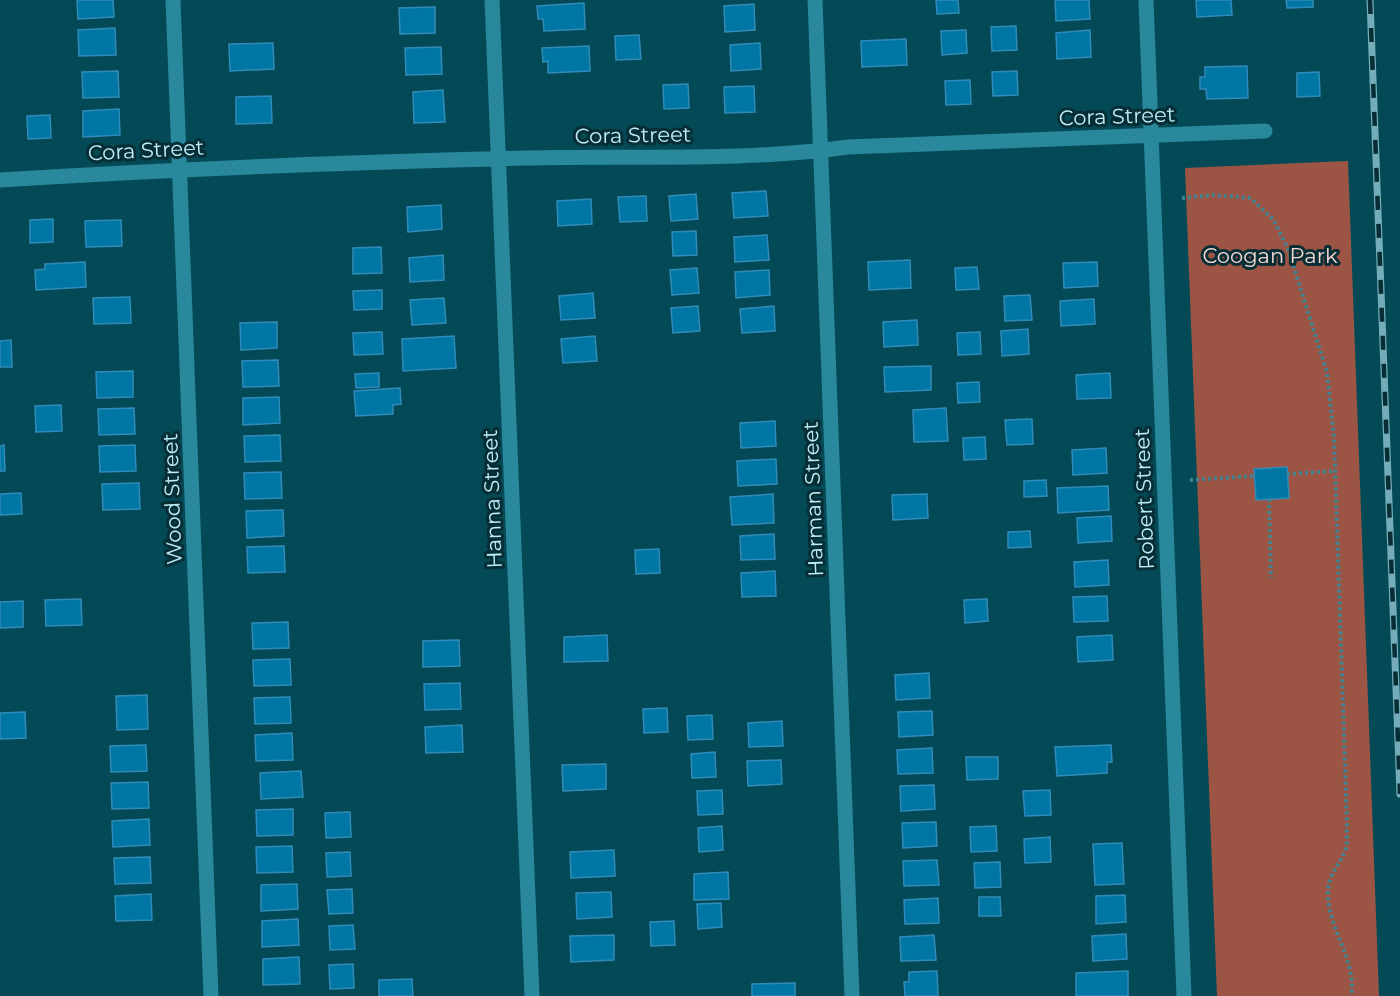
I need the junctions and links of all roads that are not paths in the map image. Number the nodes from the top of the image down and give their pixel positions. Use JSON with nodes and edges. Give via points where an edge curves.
{"nodes":[{"id":1,"x":173,"y":0,"type":"edge"},
{"id":2,"x":492,"y":0,"type":"edge"},
{"id":3,"x":815,"y":0,"type":"edge"},
{"id":4,"x":1146,"y":0,"type":"edge"},
{"id":5,"x":1265,"y":131,"type":"dead end"},
{"id":6,"x":1151,"y":136,"type":"junction"},
{"id":7,"x":821,"y":151,"type":"junction"},
{"id":8,"x":500,"y":158,"type":"junction"},
{"id":9,"x":180,"y":169,"type":"junction"},
{"id":10,"x":0,"y":180,"type":"edge"},
{"id":11,"x":211,"y":996,"type":"edge"},
{"id":12,"x":532,"y":996,"type":"edge"},
{"id":13,"x":852,"y":996,"type":"edge"},
{"id":14,"x":1184,"y":996,"type":"edge"}],
"edges":[{"from":1,"to":9,"type":"street","name":"Wood Street"},
{"from":2,"to":8,"type":"street","name":"Hanna Street"},
{"from":3,"to":7,"type":"street","name":"Harman Street"},
{"from":4,"to":6,"type":"street","name":"Robert Street"},
{"from":5,"to":6,"type":"street","name":"Cora Street"},
{"from":6,"to":7,"type":"street","name":"Cora Street"},
{"from":6,"to":14,"type":"street","name":"Robert Street"},
{"from":7,"to":8,"type":"street","name":"Cora Street","via":[[791,155]]},
{"from":7,"to":13,"type":"street","name":"Harman Street"},
{"from":8,"to":9,"type":"street","name":"Cora Street"},
{"from":8,"to":12,"type":"street","name":"Hanna Street"},
{"from":9,"to":10,"type":"street","name":"Cora Street"},
{"from":9,"to":11,"type":"street","name":"Wood Street"}]}
